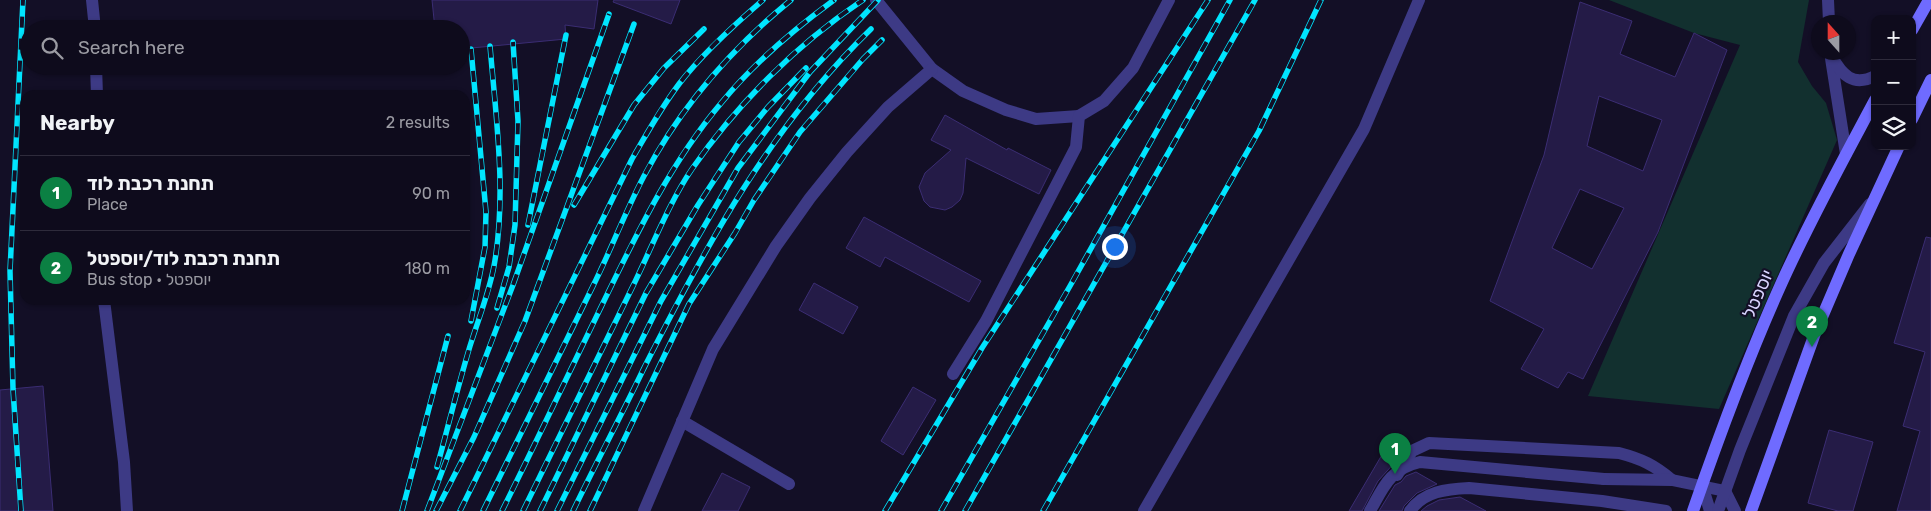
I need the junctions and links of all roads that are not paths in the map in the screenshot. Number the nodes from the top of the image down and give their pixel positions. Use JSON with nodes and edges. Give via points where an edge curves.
{"nodes":[{"id":1,"x":92,"y":0,"type":"edge"},
{"id":2,"x":876,"y":0,"type":"edge"},
{"id":3,"x":1169,"y":0,"type":"edge"},
{"id":4,"x":1419,"y":0,"type":"edge"},
{"id":5,"x":1828,"y":0,"type":"edge"},
{"id":6,"x":1929,"y":0,"type":"edge"},
{"id":7,"x":1828,"y":15,"type":"edge"},
{"id":8,"x":93,"y":20,"type":"edge"},
{"id":9,"x":1916,"y":23,"type":"edge"},
{"id":10,"x":1831,"y":60,"type":"edge"},
{"id":11,"x":1834,"y":60,"type":"edge"},
{"id":12,"x":932,"y":68,"type":"junction"},
{"id":13,"x":96,"y":75,"type":"edge"},
{"id":14,"x":1871,"y":77,"type":"edge"},
{"id":15,"x":1931,"y":80,"type":"edge"},
{"id":16,"x":97,"y":90,"type":"edge"},
{"id":17,"x":1872,"y":105,"type":"edge"},
{"id":18,"x":1916,"y":110,"type":"edge"},
{"id":19,"x":1079,"y":116,"type":"junction"},
{"id":20,"x":1897,"y":150,"type":"edge"},
{"id":21,"x":1846,"y":154,"type":"junction"},
{"id":22,"x":1873,"y":200,"type":"junction"},
{"id":23,"x":105,"y":305,"type":"edge"},
{"id":24,"x":953,"y":374,"type":"dead end"},
{"id":25,"x":682,"y":421,"type":"junction"},
{"id":26,"x":1672,"y":480,"type":"junction"},
{"id":27,"x":789,"y":484,"type":"dead end"},
{"id":28,"x":1702,"y":485,"type":"junction"},
{"id":29,"x":1725,"y":491,"type":"junction"},
{"id":30,"x":1602,"y":501,"type":"junction"},
{"id":31,"x":127,"y":511,"type":"edge"},
{"id":32,"x":644,"y":511,"type":"edge"},
{"id":33,"x":1144,"y":511,"type":"edge"},
{"id":34,"x":1370,"y":511,"type":"edge"},
{"id":35,"x":1376,"y":511,"type":"edge"},
{"id":36,"x":1410,"y":511,"type":"edge"},
{"id":37,"x":1614,"y":511,"type":"edge"},
{"id":38,"x":1666,"y":511,"type":"edge"},
{"id":39,"x":1693,"y":511,"type":"edge"},
{"id":40,"x":1710,"y":511,"type":"edge"},
{"id":41,"x":1718,"y":511,"type":"edge"},
{"id":42,"x":1735,"y":511,"type":"edge"},
{"id":43,"x":1751,"y":511,"type":"edge"}],
"edges":[{"from":1,"to":8,"type":"street"},
{"from":2,"to":12,"type":"street"},
{"from":3,"to":19,"type":"street","via":[[1132,68],[1104,101]]},
{"from":4,"to":33,"type":"street","via":[[1364,129]]},
{"from":5,"to":7,"type":"street"},
{"from":6,"to":9,"type":"main road"},
{"from":10,"to":21,"type":"street"},
{"from":11,"to":14,"type":"street","via":[[1846,77],[1856,80]]},
{"from":12,"to":19,"type":"street","via":[[963,91],[1006,110],[1036,119]]},
{"from":12,"to":25,"type":"street","via":[[888,107],[847,152],[776,246],[713,349]]},
{"from":13,"to":16,"type":"street"},
{"from":15,"to":18,"type":"main road"},
{"from":17,"to":21,"type":"main road","name":"יוספטל"},
{"from":19,"to":24,"type":"street","via":[[1076,147],[986,321]]},
{"from":20,"to":22,"type":"main road"},
{"from":21,"to":28,"type":"main road","name":"יוספטל","via":[[1754,346]]},
{"from":22,"to":29,"type":"street","via":[[1824,263],[1794,316]]},
{"from":22,"to":43,"type":"main road","via":[[1814,336]]},
{"from":23,"to":31,"type":"street"},
{"from":25,"to":27,"type":"street"},
{"from":25,"to":32,"type":"street"},
{"from":26,"to":28,"type":"street"},
{"from":26,"to":34,"type":"street","bridge":true,"via":[[1604,479],[1420,462],[1406,465],[1393,474]]},
{"from":26,"to":35,"type":"street","via":[[1655,466],[1619,453],[1429,443],[1419,446],[1408,456]]},
{"from":28,"to":29,"type":"street"},
{"from":28,"to":39,"type":"main road","name":"יוספטל"},
{"from":28,"to":40,"type":"street"},
{"from":29,"to":41,"type":"street"},
{"from":29,"to":42,"type":"street"},
{"from":30,"to":36,"type":"street","via":[[1460,489],[1433,493],[1421,499]]},
{"from":30,"to":37,"type":"street"},
{"from":30,"to":38,"type":"street"}]}
